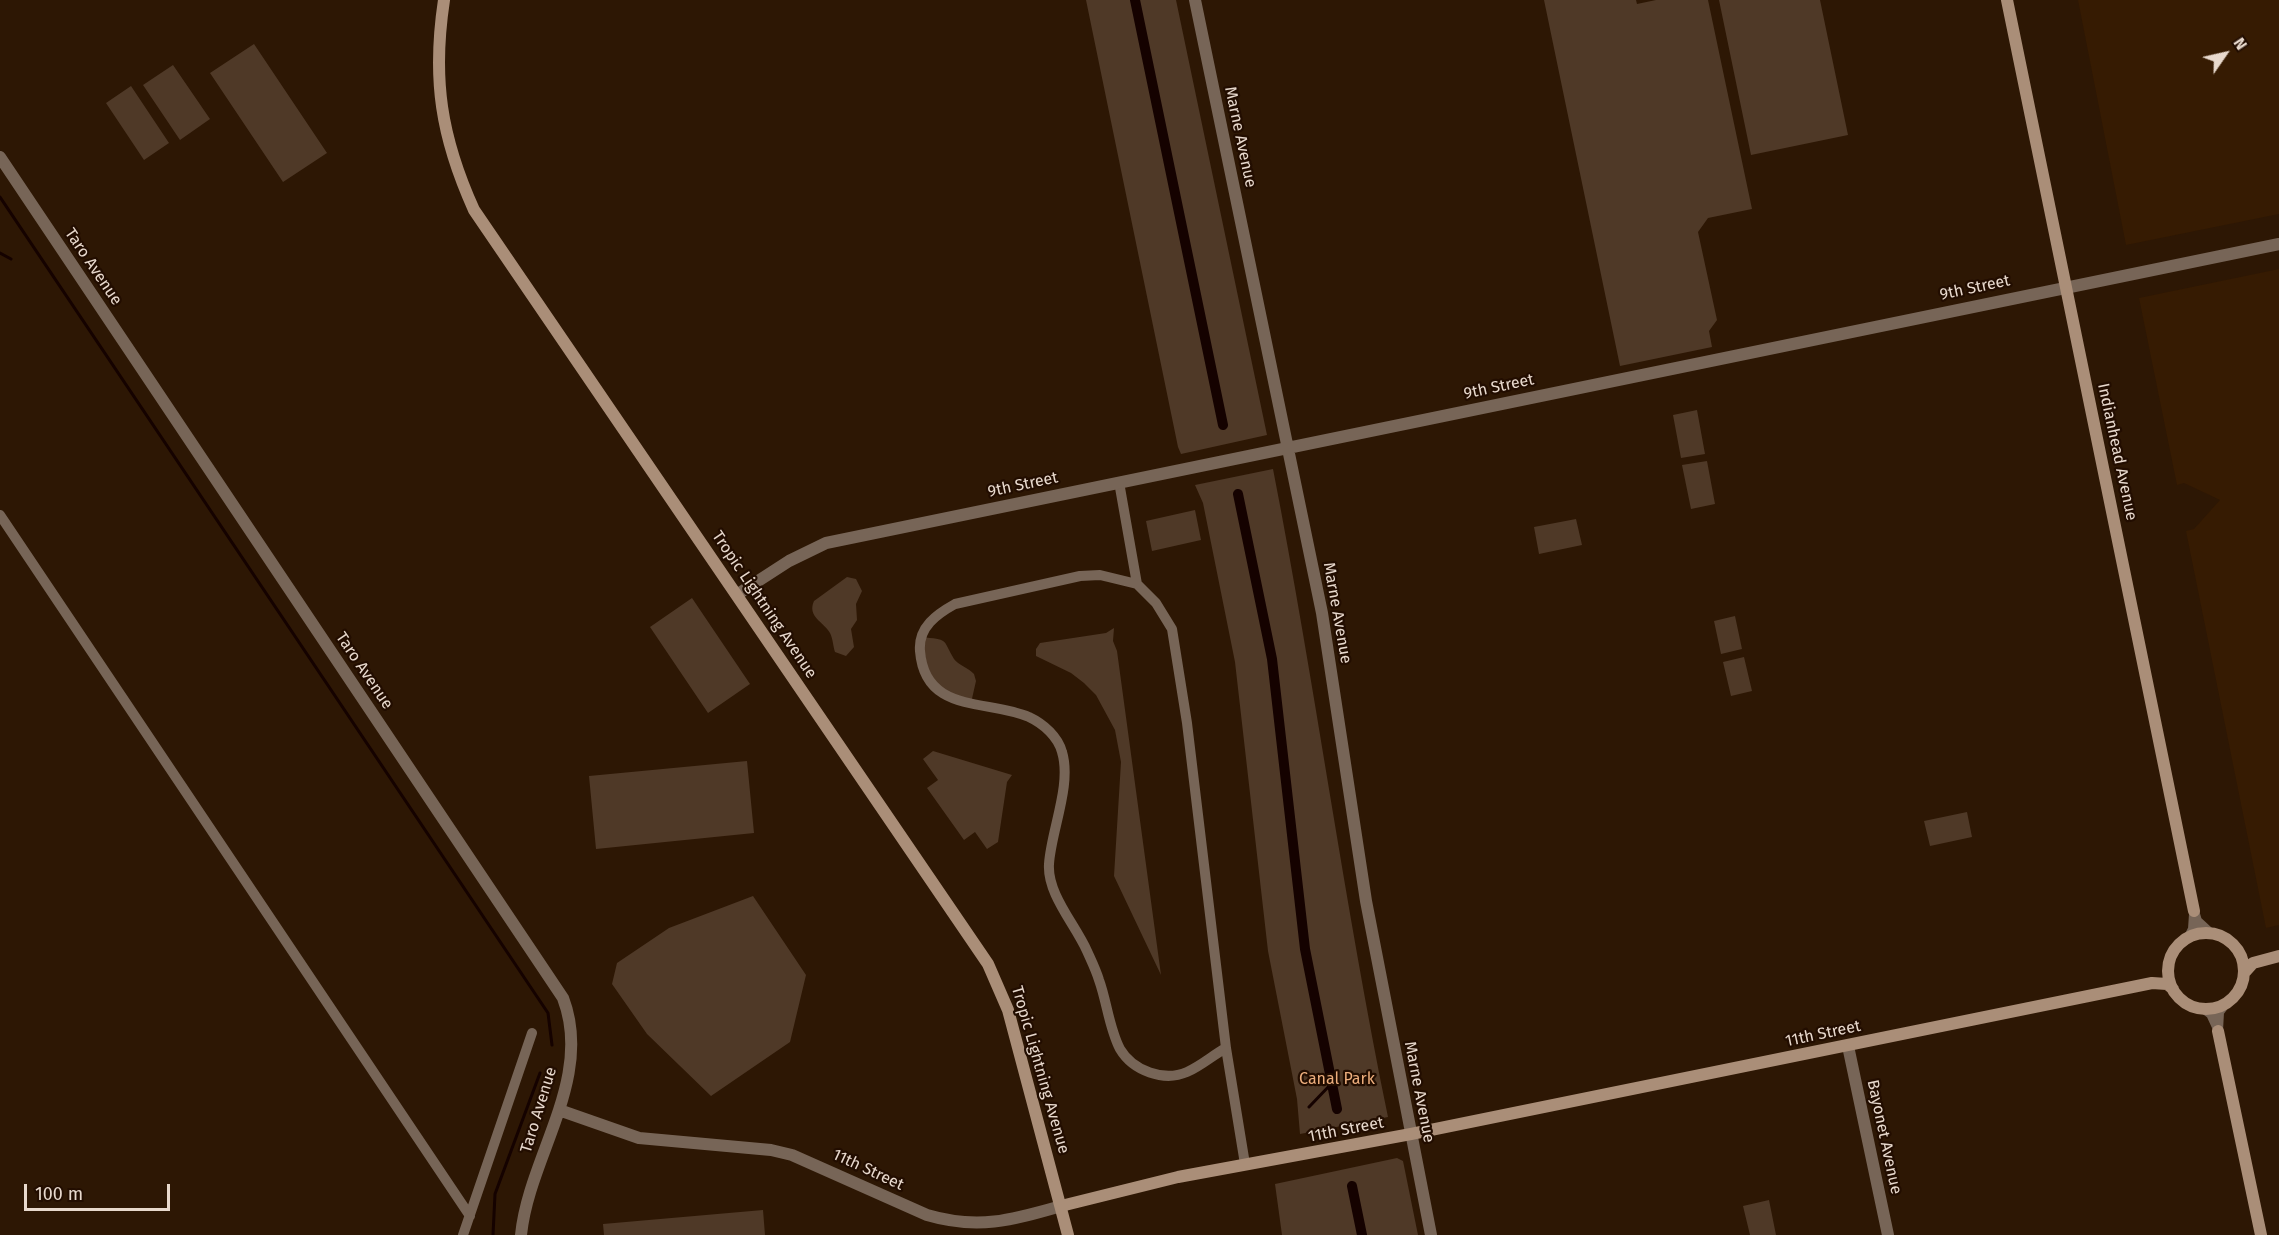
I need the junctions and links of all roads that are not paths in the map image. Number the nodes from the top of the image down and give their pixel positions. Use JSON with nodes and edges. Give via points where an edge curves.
{"nodes":[{"id":1,"x":444,"y":0,"type":"edge"},
{"id":2,"x":1195,"y":0,"type":"edge"},
{"id":3,"x":2007,"y":0,"type":"edge"},
{"id":4,"x":0,"y":157,"type":"edge"},
{"id":5,"x":2279,"y":244,"type":"edge"},
{"id":6,"x":2066,"y":286,"type":"junction"},
{"id":7,"x":1287,"y":448,"type":"junction"},
{"id":8,"x":1119,"y":482,"type":"junction"},
{"id":9,"x":0,"y":515,"type":"edge"},
{"id":10,"x":1137,"y":584,"type":"junction"},
{"id":11,"x":738,"y":594,"type":"junction"},
{"id":12,"x":2193,"y":911,"type":"junction"},
{"id":13,"x":2210,"y":933,"type":"junction"},
{"id":14,"x":2189,"y":937,"type":"junction"},
{"id":15,"x":2240,"y":954,"type":"junction"},
{"id":16,"x":2279,"y":956,"type":"edge"},
{"id":17,"x":2262,"y":960,"type":"junction"},
{"id":18,"x":2168,"y":968,"type":"junction"},
{"id":19,"x":2244,"y":973,"type":"junction"},
{"id":20,"x":2152,"y":983,"type":"junction"},
{"id":21,"x":2173,"y":989,"type":"junction"},
{"id":22,"x":2224,"y":1004,"type":"junction"},
{"id":23,"x":2203,"y":1008,"type":"junction"},
{"id":24,"x":2218,"y":1030,"type":"junction"},
{"id":25,"x":532,"y":1033,"type":"dead end"},
{"id":26,"x":1848,"y":1046,"type":"junction"},
{"id":27,"x":1226,"y":1047,"type":"junction"},
{"id":28,"x":559,"y":1110,"type":"junction"},
{"id":29,"x":1411,"y":1134,"type":"junction"},
{"id":30,"x":1245,"y":1164,"type":"junction"},
{"id":31,"x":1061,"y":1206,"type":"junction"},
{"id":32,"x":470,"y":1216,"type":"junction"},
{"id":33,"x":463,"y":1235,"type":"edge"},
{"id":34,"x":520,"y":1235,"type":"edge"},
{"id":35,"x":1068,"y":1235,"type":"edge"},
{"id":36,"x":1431,"y":1235,"type":"edge"},
{"id":37,"x":1888,"y":1235,"type":"edge"},
{"id":38,"x":2261,"y":1235,"type":"edge"}],
"edges":[{"from":1,"to":11,"type":"main road","name":"Tropic Lightning Avenue","via":[[437,65],[441,109],[456,169],[474,210]]},
{"from":2,"to":7,"type":"street","name":"Marne Avenue"},
{"from":3,"to":6,"type":"main road","name":"Indianhead Avenue"},
{"from":4,"to":28,"type":"street","name":"Taro Avenue","via":[[563,998],[570,1016],[573,1054]]},
{"from":5,"to":6,"type":"street","name":"9th Street"},
{"from":6,"to":7,"type":"street","name":"9th Street"},
{"from":6,"to":12,"type":"main road","name":"Indianhead Avenue"},
{"from":7,"to":8,"type":"street","name":"9th Street"},
{"from":7,"to":29,"type":"street","name":"Marne Avenue","via":[[1322,613],[1366,901]]},
{"from":8,"to":10,"type":"street"},
{"from":8,"to":11,"type":"street","name":"9th Street","via":[[826,543]]},
{"from":9,"to":32,"type":"street"},
{"from":10,"to":27,"type":"street","via":[[1156,603],[1172,629]]},
{"from":10,"to":27,"type":"street","via":[[1100,575],[1080,576],[955,604],[928,624],[919,649],[931,685],[940,693],[1028,717],[1057,739],[1065,774],[1049,865],[1051,882],[1099,979],[1121,1050],[1143,1071],[1164,1076],[1186,1073]]},
{"from":11,"to":31,"type":"main road","name":"Tropic Lightning Avenue","via":[[988,964],[1008,1010]]},
{"from":12,"to":13,"type":"street"},
{"from":12,"to":14,"type":"street"},
{"from":13,"to":14,"type":"main road"},
{"from":13,"to":15,"type":"main road","via":[[2229,941]]},
{"from":14,"to":18,"type":"main road","via":[[2175,950]]},
{"from":15,"to":17,"type":"main road"},
{"from":15,"to":19,"type":"main road"},
{"from":16,"to":17,"type":"main road"},
{"from":17,"to":19,"type":"main road"},
{"from":18,"to":20,"type":"main road"},
{"from":18,"to":21,"type":"main road"},
{"from":19,"to":22,"type":"main road","via":[[2237,992]]},
{"from":20,"to":21,"type":"main road","via":[[2167,984]]},
{"from":20,"to":26,"type":"main road","name":"11th Street"},
{"from":21,"to":23,"type":"main road","via":[[2186,1002]]},
{"from":22,"to":23,"type":"main road"},
{"from":22,"to":24,"type":"street","via":[[2219,1012]]},
{"from":23,"to":24,"type":"street"},
{"from":24,"to":38,"type":"main road"},
{"from":25,"to":32,"type":"street"},
{"from":26,"to":29,"type":"main road","name":"11th Street"},
{"from":26,"to":37,"type":"street","name":"Bayonet Avenue"},
{"from":27,"to":30,"type":"street"},
{"from":28,"to":31,"type":"street","name":"11th Street","via":[[639,1138],[792,1155],[947,1221],[995,1223]]},
{"from":28,"to":34,"type":"street","name":"Taro Avenue","via":[[527,1194]]},
{"from":29,"to":30,"type":"main road","name":"11th Street"},
{"from":29,"to":36,"type":"street","name":"Marne Avenue"},
{"from":30,"to":31,"type":"main road","name":"11th Street"},
{"from":31,"to":35,"type":"main road","name":"Tropic Lightning Avenue"},
{"from":32,"to":33,"type":"street"}]}
